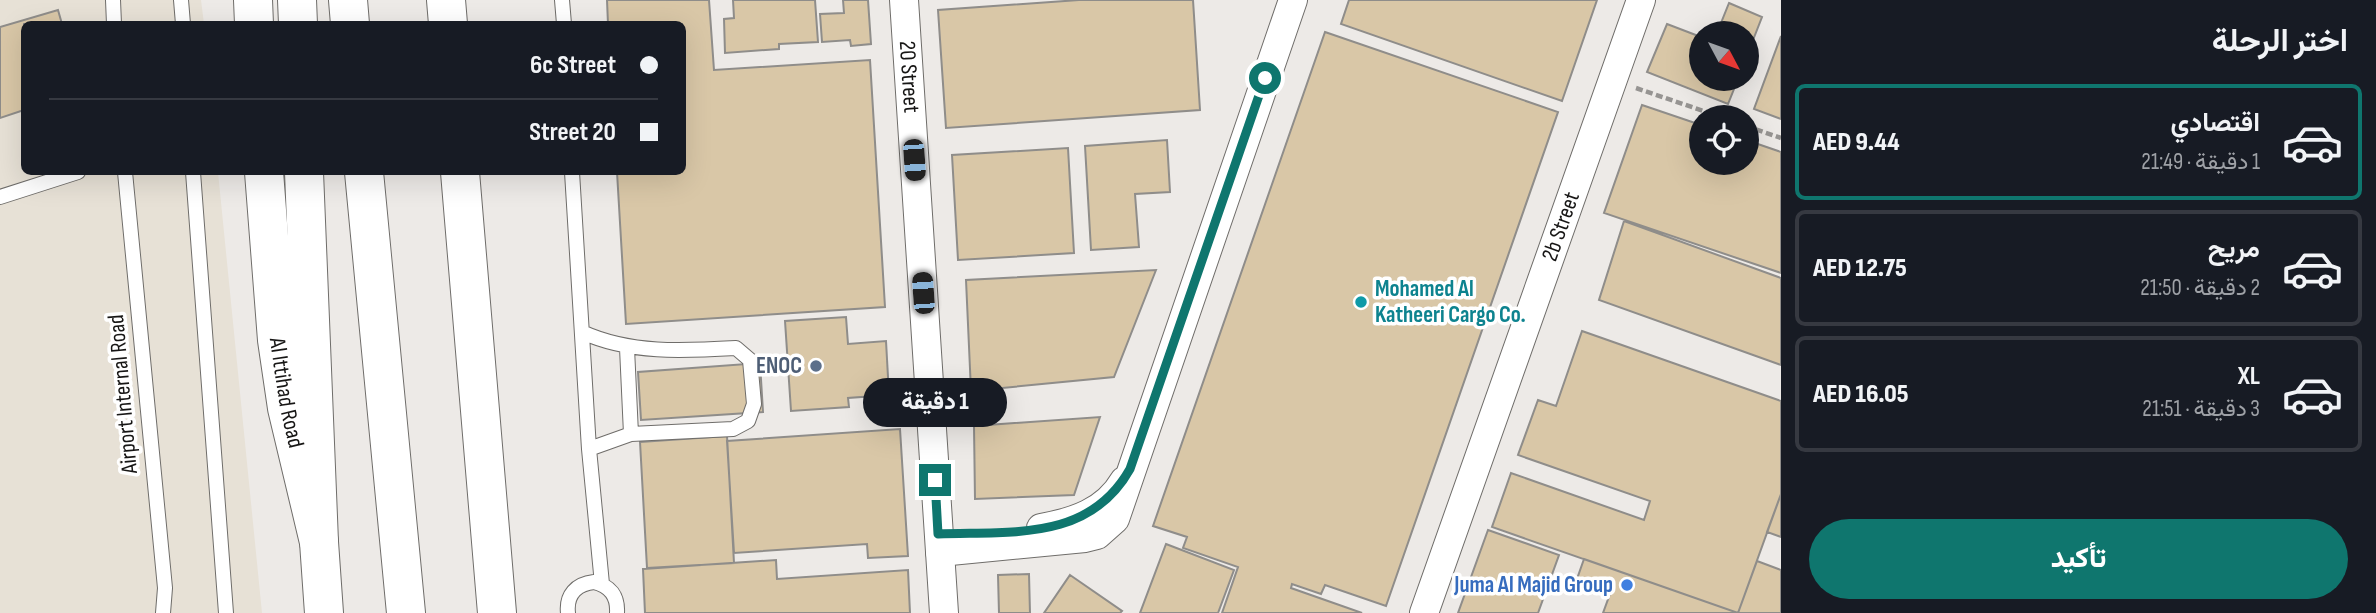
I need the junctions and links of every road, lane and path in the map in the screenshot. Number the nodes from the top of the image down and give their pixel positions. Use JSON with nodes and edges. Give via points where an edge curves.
{"nodes":[{"id":1,"x":113,"y":0,"type":"edge"},
{"id":2,"x":181,"y":0,"type":"edge"},
{"id":3,"x":253,"y":0,"type":"edge"},
{"id":4,"x":297,"y":0,"type":"edge"},
{"id":5,"x":348,"y":0,"type":"edge"},
{"id":6,"x":446,"y":0,"type":"edge"},
{"id":7,"x":562,"y":0,"type":"edge"},
{"id":8,"x":904,"y":0,"type":"edge"},
{"id":9,"x":1293,"y":0,"type":"edge"},
{"id":10,"x":1641,"y":0,"type":"edge"},
{"id":11,"x":114,"y":21,"type":"edge"},
{"id":12,"x":183,"y":21,"type":"edge"},
{"id":13,"x":254,"y":21,"type":"edge"},
{"id":14,"x":298,"y":21,"type":"edge"},
{"id":15,"x":350,"y":21,"type":"edge"},
{"id":16,"x":448,"y":21,"type":"edge"},
{"id":17,"x":564,"y":21,"type":"edge"},
{"id":18,"x":1613,"y":79,"type":"junction"},
{"id":19,"x":1689,"y":106,"type":"edge"},
{"id":20,"x":1759,"y":130,"type":"edge"},
{"id":21,"x":1781,"y":138,"type":"edge"},
{"id":22,"x":69,"y":175,"type":"edge"},
{"id":23,"x":125,"y":175,"type":"edge"},
{"id":24,"x":193,"y":175,"type":"edge"},
{"id":25,"x":264,"y":175,"type":"edge"},
{"id":26,"x":304,"y":175,"type":"edge"},
{"id":27,"x":364,"y":175,"type":"edge"},
{"id":28,"x":460,"y":175,"type":"edge"},
{"id":29,"x":572,"y":175,"type":"edge"},
{"id":30,"x":0,"y":197,"type":"edge"},
{"id":31,"x":582,"y":332,"type":"junction"},
{"id":32,"x":627,"y":348,"type":"junction"},
{"id":33,"x":631,"y":435,"type":"junction"},
{"id":34,"x":589,"y":449,"type":"junction"},
{"id":35,"x":319,"y":542,"type":"junction"},
{"id":36,"x":939,"y":543,"type":"junction"},
{"id":37,"x":602,"y":584,"type":"junction"},
{"id":38,"x":163,"y":613,"type":"edge"},
{"id":39,"x":226,"y":613,"type":"edge"},
{"id":40,"x":324,"y":613,"type":"edge"},
{"id":41,"x":406,"y":613,"type":"edge"},
{"id":42,"x":497,"y":613,"type":"edge"},
{"id":43,"x":568,"y":613,"type":"edge"},
{"id":44,"x":617,"y":613,"type":"edge"},
{"id":45,"x":944,"y":613,"type":"edge"},
{"id":46,"x":1424,"y":613,"type":"edge"}],
"edges":[{"from":1,"to":11,"type":"lane"},
{"from":2,"to":12,"type":"lane"},
{"from":3,"to":13,"type":"main road"},
{"from":4,"to":14,"type":"main road"},
{"from":5,"to":15,"type":"main road"},
{"from":6,"to":16,"type":"main road"},
{"from":7,"to":17,"type":"lane"},
{"from":8,"to":36,"type":"street","name":"20 Street"},
{"from":9,"to":36,"type":"street","via":[[1130,469],[1106,502],[1070,523]]},
{"from":10,"to":18,"type":"street","name":"2b Street"},
{"from":18,"to":19,"type":"path"},
{"from":18,"to":46,"type":"street","name":"2b Street"},
{"from":20,"to":21,"type":"path"},
{"from":22,"to":30,"type":"lane"},
{"from":23,"to":38,"type":"lane","name":"Airport Internal Road"},
{"from":24,"to":39,"type":"lane"},
{"from":25,"to":35,"type":"main road","name":"Al Ittihad Road","via":[[285,394]]},
{"from":26,"to":35,"type":"main road"},
{"from":27,"to":41,"type":"main road"},
{"from":28,"to":42,"type":"main road"},
{"from":29,"to":31,"type":"lane"},
{"from":31,"to":32,"type":"lane"},
{"from":31,"to":34,"type":"lane"},
{"from":32,"to":33,"type":"lane"},
{"from":32,"to":33,"type":"lane","via":[[736,348],[750,360],[754,404],[748,421],[733,429]]},
{"from":33,"to":34,"type":"lane"},
{"from":34,"to":37,"type":"lane"},
{"from":35,"to":40,"type":"main road","name":"Al Ittihad Road"},
{"from":36,"to":45,"type":"street","name":"20 Street"},
{"from":37,"to":43,"type":"lane","via":[[578,586],[568,600]]},
{"from":37,"to":44,"type":"lane","via":[[615,596]]}]}
